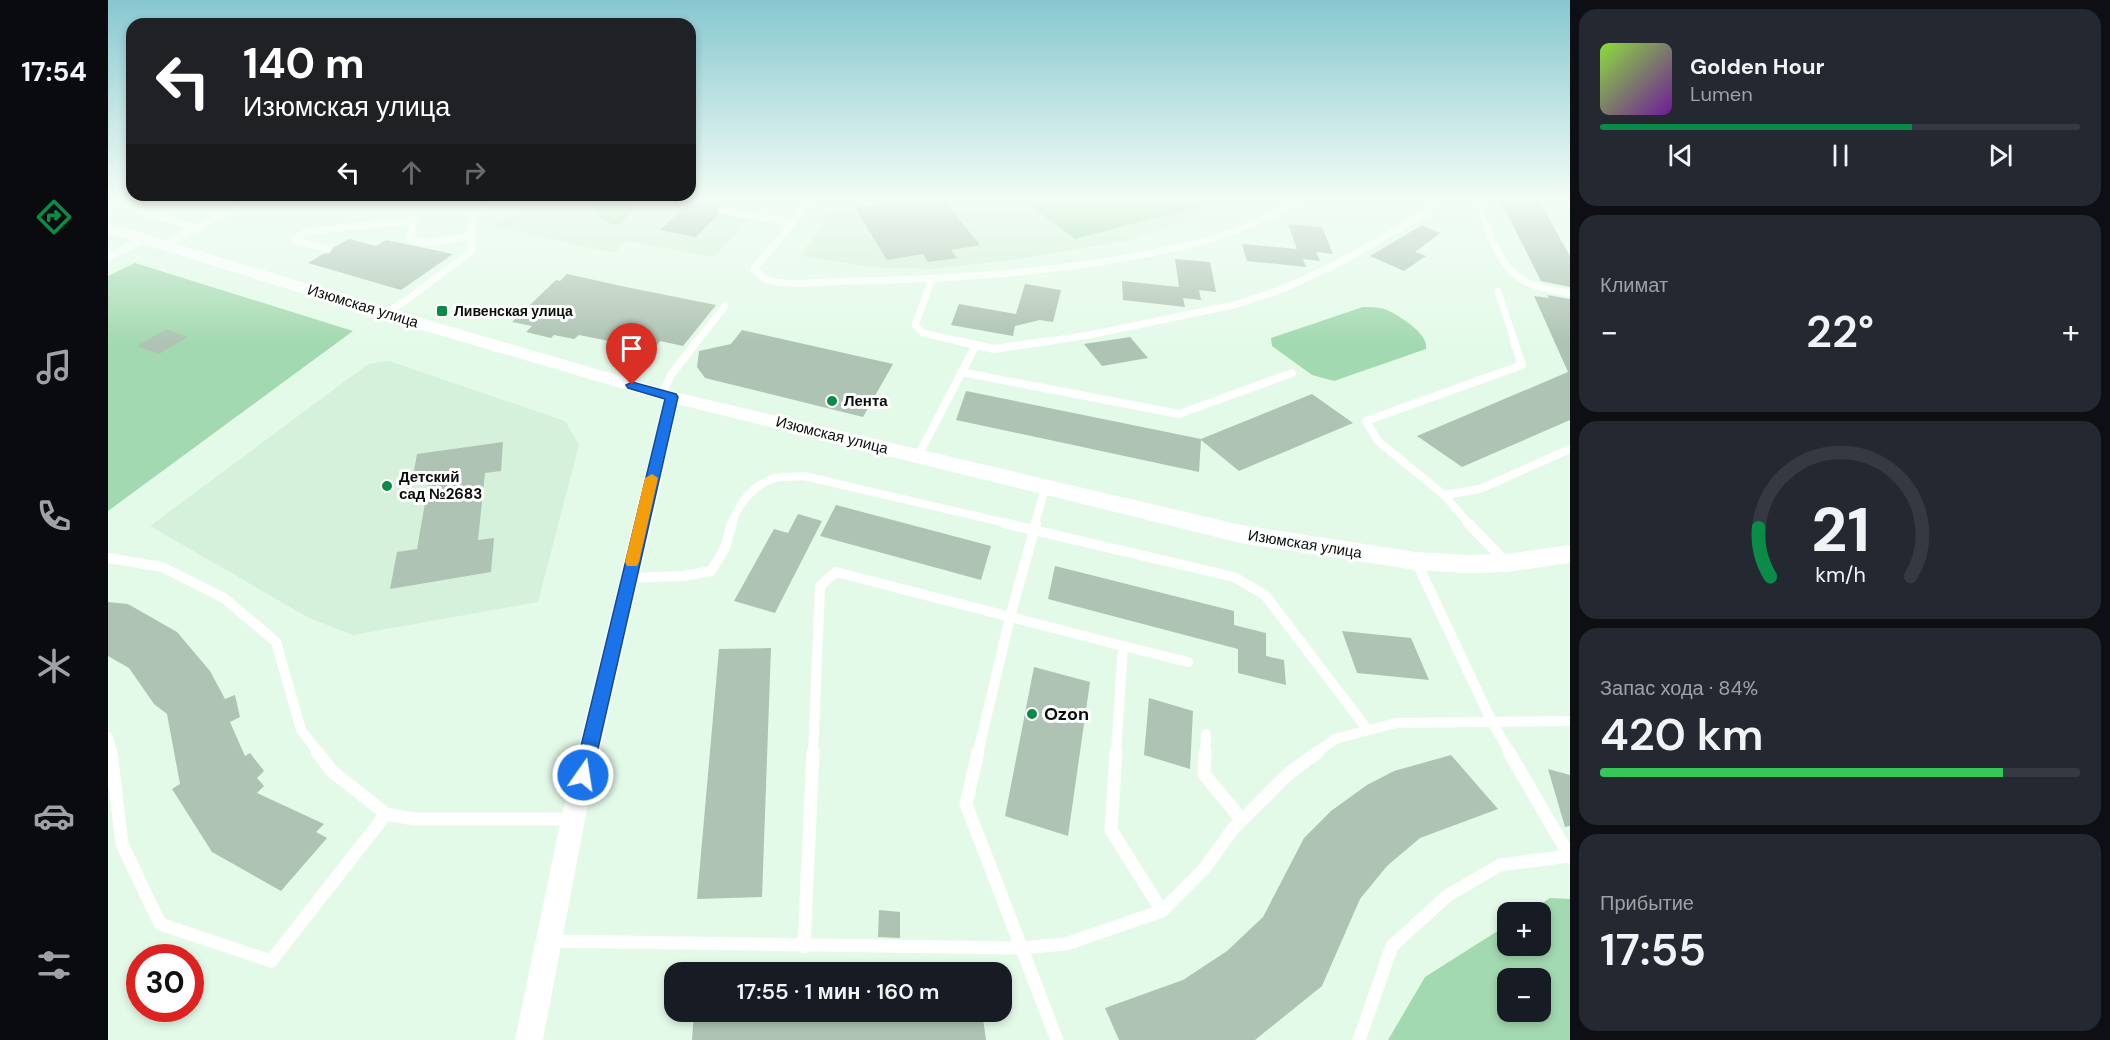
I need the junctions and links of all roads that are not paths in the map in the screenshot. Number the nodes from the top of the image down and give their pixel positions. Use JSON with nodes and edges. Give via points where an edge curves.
{"nodes":[{"id":1,"x":128,"y":247,"type":"edge"},
{"id":2,"x":168,"y":247,"type":"edge"},
{"id":3,"x":318,"y":247,"type":"edge"},
{"id":4,"x":472,"y":247,"type":"edge"},
{"id":5,"x":773,"y":247,"type":"edge"},
{"id":6,"x":1178,"y":247,"type":"edge"},
{"id":7,"x":1368,"y":247,"type":"edge"},
{"id":8,"x":1498,"y":247,"type":"edge"},
{"id":9,"x":327,"y":249,"type":"dead end"},
{"id":10,"x":108,"y":257,"type":"edge"},
{"id":11,"x":932,"y":279,"type":"junction"},
{"id":12,"x":1498,"y":291,"type":"dead end"},
{"id":13,"x":1570,"y":293,"type":"edge"},
{"id":14,"x":725,"y":306,"type":"dead end"},
{"id":15,"x":384,"y":313,"type":"junction"},
{"id":16,"x":976,"y":345,"type":"junction"},
{"id":17,"x":961,"y":372,"type":"junction"},
{"id":18,"x":1292,"y":373,"type":"dead end"},
{"id":19,"x":667,"y":395,"type":"junction"},
{"id":20,"x":1570,"y":448,"type":"edge"},
{"id":21,"x":918,"y":456,"type":"junction"},
{"id":22,"x":1045,"y":488,"type":"junction"},
{"id":23,"x":1444,"y":495,"type":"junction"},
{"id":24,"x":1035,"y":530,"type":"junction"},
{"id":25,"x":1570,"y":554,"type":"edge"},
{"id":26,"x":108,"y":558,"type":"edge"},
{"id":27,"x":1416,"y":561,"type":"junction"},
{"id":28,"x":1507,"y":563,"type":"junction"},
{"id":29,"x":628,"y":578,"type":"junction"},
{"id":30,"x":1010,"y":617,"type":"junction"},
{"id":31,"x":1123,"y":646,"type":"junction"},
{"id":32,"x":1188,"y":662,"type":"dead end"},
{"id":33,"x":1491,"y":720,"type":"junction"},
{"id":34,"x":1570,"y":721,"type":"edge"},
{"id":35,"x":1367,"y":729,"type":"junction"},
{"id":36,"x":1206,"y":734,"type":"dead end"},
{"id":37,"x":108,"y":737,"type":"edge"},
{"id":38,"x":386,"y":814,"type":"junction"},
{"id":39,"x":573,"y":819,"type":"junction"},
{"id":40,"x":1242,"y":820,"type":"junction"},
{"id":41,"x":1569,"y":856,"type":"edge"},
{"id":42,"x":1162,"y":911,"type":"junction"},
{"id":43,"x":549,"y":941,"type":"junction"},
{"id":44,"x":804,"y":947,"type":"junction"},
{"id":45,"x":1020,"y":948,"type":"junction"},
{"id":46,"x":529,"y":1040,"type":"edge"},
{"id":47,"x":1057,"y":1040,"type":"edge"},
{"id":48,"x":1359,"y":1040,"type":"edge"}],
"edges":[{"from":1,"to":10,"type":"street"},
{"from":2,"to":15,"type":"street","name":"Изюмская улица"},
{"from":3,"to":9,"type":"lane"},
{"from":4,"to":15,"type":"lane","via":[[472,251]]},
{"from":5,"to":11,"type":"lane","via":[[754,269],[766,280]]},
{"from":6,"to":11,"type":"lane","via":[[1078,266]]},
{"from":7,"to":16,"type":"lane","via":[[1280,290],[1234,305],[1059,340],[994,349]]},
{"from":8,"to":13,"type":"lane","via":[[1507,267],[1518,278]]},
{"from":11,"to":16,"type":"lane","via":[[915,325],[923,333]]},
{"from":12,"to":23,"type":"lane","via":[[1522,365],[1366,421],[1378,441]]},
{"from":14,"to":19,"type":"lane","via":[[671,375]]},
{"from":15,"to":19,"type":"street","name":"Изюмская улица"},
{"from":16,"to":17,"type":"lane"},
{"from":17,"to":18,"type":"lane","via":[[1179,414]]},
{"from":17,"to":21,"type":"lane"},
{"from":19,"to":21,"type":"street","name":"Изюмская улица"},
{"from":19,"to":29,"type":"street"},
{"from":20,"to":23,"type":"lane","via":[[1480,489]]},
{"from":21,"to":22,"type":"street","name":"Изюмская улица"},
{"from":22,"to":24,"type":"lane"},
{"from":22,"to":27,"type":"street","name":"Изюмская улица","via":[[1241,534]]},
{"from":23,"to":28,"type":"lane"},
{"from":24,"to":29,"type":"lane","via":[[804,476],[774,478],[753,489],[735,513],[725,548],[711,572]]},
{"from":24,"to":30,"type":"lane"},
{"from":24,"to":35,"type":"lane","via":[[1234,577],[1265,595]]},
{"from":25,"to":28,"type":"street","name":"Изюмская улица"},
{"from":26,"to":38,"type":"lane","via":[[162,567],[224,598],[276,642],[301,730],[333,772]]},
{"from":27,"to":28,"type":"street","name":"Изюмская улица"},
{"from":27,"to":33,"type":"lane"},
{"from":29,"to":39,"type":"street"},
{"from":30,"to":31,"type":"lane"},
{"from":30,"to":44,"type":"lane","via":[[836,572],[820,586]]},
{"from":30,"to":45,"type":"lane","via":[[966,804]]},
{"from":31,"to":32,"type":"lane"},
{"from":31,"to":42,"type":"lane","via":[[1111,830]]},
{"from":33,"to":34,"type":"lane"},
{"from":33,"to":35,"type":"lane","via":[[1396,723]]},
{"from":33,"to":41,"type":"lane"},
{"from":35,"to":40,"type":"lane","via":[[1335,739],[1288,774]]},
{"from":36,"to":40,"type":"lane","via":[[1204,774]]},
{"from":37,"to":38,"type":"lane","via":[[122,844],[160,924],[271,961]]},
{"from":38,"to":39,"type":"lane","via":[[414,819]]},
{"from":39,"to":43,"type":"street"},
{"from":40,"to":42,"type":"lane","via":[[1204,869]]},
{"from":41,"to":48,"type":"lane","via":[[1500,865],[1447,896],[1392,946]]},
{"from":42,"to":45,"type":"lane","via":[[1066,944]]},
{"from":43,"to":44,"type":"lane"},
{"from":43,"to":46,"type":"street"},
{"from":44,"to":45,"type":"lane"},
{"from":45,"to":47,"type":"lane"}]}
